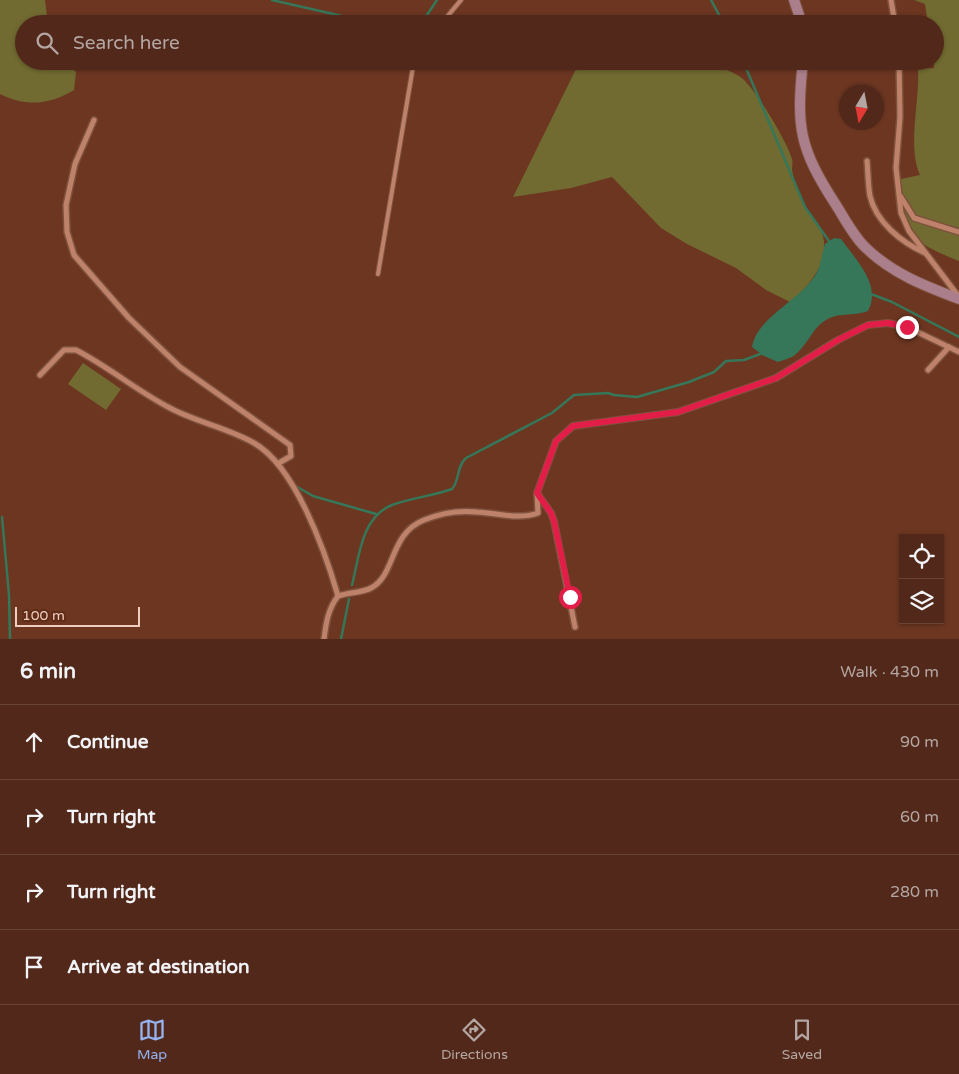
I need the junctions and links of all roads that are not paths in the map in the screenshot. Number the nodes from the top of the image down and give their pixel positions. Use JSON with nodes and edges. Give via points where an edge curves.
{"nodes":[{"id":1,"x":461,"y":0,"type":"edge"},
{"id":2,"x":794,"y":0,"type":"edge"},
{"id":3,"x":891,"y":0,"type":"edge"},
{"id":4,"x":448,"y":15,"type":"edge"},
{"id":5,"x":799,"y":15,"type":"edge"},
{"id":6,"x":893,"y":15,"type":"edge"},
{"id":7,"x":412,"y":70,"type":"edge"},
{"id":8,"x":802,"y":70,"type":"edge"},
{"id":9,"x":899,"y":70,"type":"edge"},
{"id":10,"x":94,"y":120,"type":"dead end"},
{"id":11,"x":867,"y":161,"type":"dead end"},
{"id":12,"x":900,"y":195,"type":"junction"},
{"id":13,"x":959,"y":232,"type":"edge"},
{"id":14,"x":926,"y":253,"type":"junction"},
{"id":15,"x":378,"y":274,"type":"dead end"},
{"id":16,"x":959,"y":298,"type":"edge"},
{"id":17,"x":949,"y":347,"type":"junction"},
{"id":18,"x":959,"y":352,"type":"edge"},
{"id":19,"x":928,"y":370,"type":"dead end"},
{"id":20,"x":40,"y":375,"type":"dead end"},
{"id":21,"x":279,"y":462,"type":"junction"},
{"id":22,"x":537,"y":493,"type":"junction"},
{"id":23,"x":338,"y":596,"type":"junction"},
{"id":24,"x":575,"y":627,"type":"dead end"},
{"id":25,"x":324,"y":639,"type":"edge"}],
"edges":[{"from":1,"to":4,"type":"lane"},
{"from":2,"to":5,"type":"street"},
{"from":3,"to":6,"type":"street"},
{"from":7,"to":15,"type":"lane"},
{"from":8,"to":16,"type":"street","via":[[799,103],[805,147],[814,170],[851,228],[866,248],[902,276]]},
{"from":9,"to":12,"type":"street","via":[[896,168]]},
{"from":10,"to":21,"type":"street","via":[[75,164],[66,205],[67,232],[74,255],[129,318],[180,367],[290,445],[291,456]]},
{"from":11,"to":14,"type":"street","via":[[870,196],[879,216],[901,240]]},
{"from":12,"to":13,"type":"street","via":[[914,218]]},
{"from":12,"to":14,"type":"street","via":[[906,226]]},
{"from":14,"to":16,"type":"street"},
{"from":17,"to":18,"type":"street"},
{"from":17,"to":19,"type":"street"},
{"from":17,"to":22,"type":"street","via":[[907,327],[888,323],[868,325],[776,378],[678,412],[573,426],[556,441]]},
{"from":20,"to":21,"type":"street","via":[[64,350],[76,350],[160,403],[248,440]]},
{"from":21,"to":23,"type":"street","via":[[314,529]]},
{"from":22,"to":23,"type":"street","via":[[538,513],[529,516],[449,512],[424,520],[405,534],[378,583]]},
{"from":22,"to":24,"type":"street","via":[[554,521]]},
{"from":23,"to":25,"type":"street","via":[[327,617]]}]}
